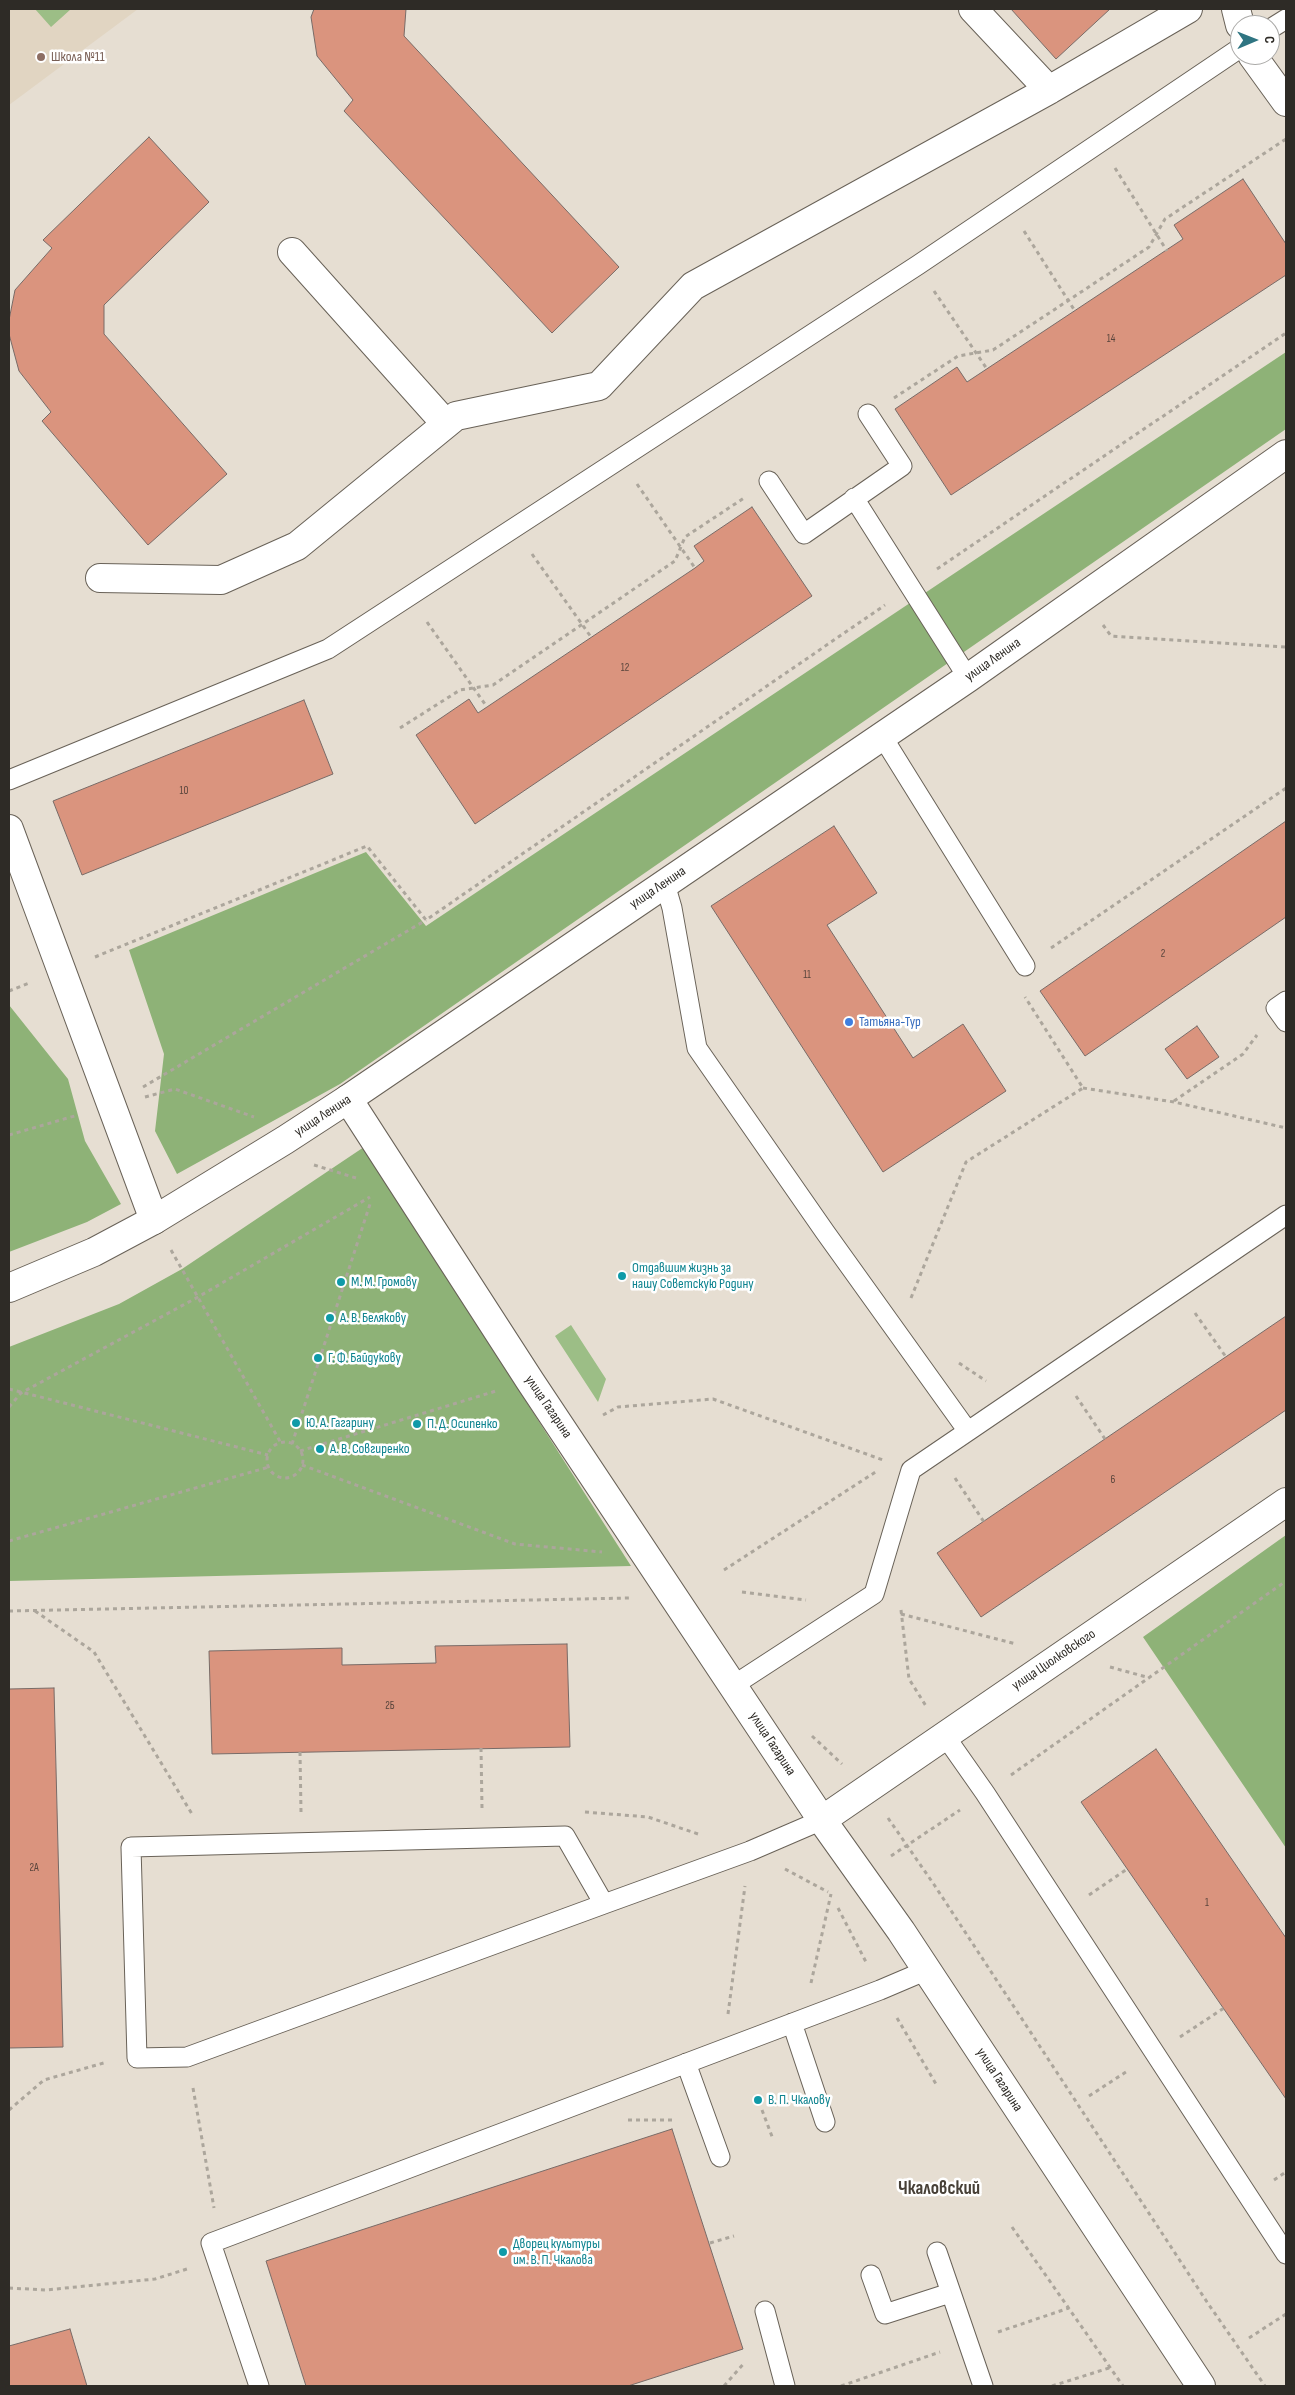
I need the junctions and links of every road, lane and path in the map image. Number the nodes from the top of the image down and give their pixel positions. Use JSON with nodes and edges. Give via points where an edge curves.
{"nodes":[{"id":1,"x":973,"y":9,"type":"edge"},
{"id":2,"x":1188,"y":9,"type":"edge"},
{"id":3,"x":1230,"y":55,"type":"edge"},
{"id":4,"x":1259,"y":65,"type":"edge"},
{"id":5,"x":1049,"y":90,"type":"junction"},
{"id":6,"x":1286,"y":102,"type":"edge"},
{"id":7,"x":1286,"y":138,"type":"edge"},
{"id":8,"x":1099,"y":143,"type":"junction"},
{"id":9,"x":1007,"y":205,"type":"junction"},
{"id":10,"x":1157,"y":234,"type":"junction"},
{"id":11,"x":1167,"y":251,"type":"dead end"},
{"id":12,"x":292,"y":252,"type":"dead end"},
{"id":13,"x":918,"y":265,"type":"junction"},
{"id":14,"x":1069,"y":300,"type":"junction"},
{"id":15,"x":1075,"y":311,"type":"dead end"},
{"id":16,"x":1286,"y":333,"type":"edge"},
{"id":17,"x":976,"y":353,"type":"junction"},
{"id":18,"x":987,"y":369,"type":"dead end"},
{"id":19,"x":868,"y":414,"type":"joint"},
{"id":20,"x":446,"y":424,"type":"junction"},
{"id":21,"x":1286,"y":454,"type":"edge"},
{"id":22,"x":620,"y":459,"type":"junction"},
{"id":23,"x":769,"y":481,"type":"joint"},
{"id":24,"x":854,"y":498,"type":"junction"},
{"id":25,"x":514,"y":528,"type":"junction"},
{"id":26,"x":681,"y":547,"type":"junction"},
{"id":27,"x":695,"y":568,"type":"dead end"},
{"id":28,"x":100,"y":578,"type":"dead end"},
{"id":29,"x":910,"y":588,"type":"junction"},
{"id":30,"x":409,"y":597,"type":"junction"},
{"id":31,"x":1101,"y":622,"type":"dead end"},
{"id":32,"x":582,"y":624,"type":"junction"},
{"id":33,"x":591,"y":637,"type":"dead end"},
{"id":34,"x":1286,"y":647,"type":"edge"},
{"id":35,"x":968,"y":678,"type":"junction"},
{"id":36,"x":474,"y":688,"type":"junction"},
{"id":37,"x":487,"y":707,"type":"dead end"},
{"id":38,"x":400,"y":728,"type":"dead end"},
{"id":39,"x":882,"y":736,"type":"junction"},
{"id":40,"x":9,"y":780,"type":"edge"},
{"id":41,"x":1286,"y":788,"type":"edge"},
{"id":42,"x":9,"y":829,"type":"edge"},
{"id":43,"x":665,"y":884,"type":"junction"},
{"id":44,"x":426,"y":920,"type":"junction"},
{"id":45,"x":1025,"y":966,"type":"junction"},
{"id":46,"x":62,"y":970,"type":"junction"},
{"id":47,"x":9,"y":991,"type":"edge"},
{"id":48,"x":1283,"y":1010,"type":"edge"},
{"id":49,"x":1084,"y":1088,"type":"junction"},
{"id":50,"x":348,"y":1099,"type":"junction"},
{"id":51,"x":1174,"y":1102,"type":"junction"},
{"id":52,"x":111,"y":1106,"type":"junction"},
{"id":53,"x":1286,"y":1128,"type":"edge"},
{"id":54,"x":9,"y":1135,"type":"edge"},
{"id":55,"x":285,"y":1140,"type":"junction"},
{"id":56,"x":1286,"y":1215,"type":"edge"},
{"id":57,"x":154,"y":1220,"type":"junction"},
{"id":58,"x":9,"y":1288,"type":"edge"},
{"id":59,"x":198,"y":1298,"type":"junction"},
{"id":60,"x":910,"y":1300,"type":"dead end"},
{"id":61,"x":1193,"y":1310,"type":"dead end"},
{"id":62,"x":1226,"y":1357,"type":"dead end"},
{"id":63,"x":530,"y":1381,"type":"junction"},
{"id":64,"x":9,"y":1389,"type":"edge"},
{"id":65,"x":1073,"y":1391,"type":"dead end"},
{"id":66,"x":21,"y":1393,"type":"junction"},
{"id":67,"x":9,"y":1407,"type":"edge"},
{"id":68,"x":603,"y":1415,"type":"dead end"},
{"id":69,"x":968,"y":1430,"type":"junction"},
{"id":70,"x":1105,"y":1439,"type":"dead end"},
{"id":71,"x":281,"y":1443,"type":"junction"},
{"id":72,"x":292,"y":1444,"type":"junction"},
{"id":73,"x":300,"y":1451,"type":"junction"},
{"id":74,"x":268,"y":1454,"type":"junction"},
{"id":75,"x":890,"y":1463,"type":"junction"},
{"id":76,"x":302,"y":1465,"type":"junction"},
{"id":77,"x":269,"y":1466,"type":"junction"},
{"id":78,"x":911,"y":1470,"type":"junction"},
{"id":79,"x":1286,"y":1502,"type":"edge"},
{"id":80,"x":984,"y":1522,"type":"dead end"},
{"id":81,"x":9,"y":1542,"type":"edge"},
{"id":82,"x":606,"y":1552,"type":"dead end"},
{"id":83,"x":724,"y":1570,"type":"dead end"},
{"id":84,"x":1286,"y":1581,"type":"edge"},
{"id":85,"x":742,"y":1592,"type":"dead end"},
{"id":86,"x":638,"y":1598,"type":"dead end"},
{"id":87,"x":900,"y":1606,"type":"dead end"},
{"id":88,"x":855,"y":1607,"type":"junction"},
{"id":89,"x":9,"y":1611,"type":"edge"},
{"id":90,"x":34,"y":1611,"type":"junction"},
{"id":91,"x":901,"y":1614,"type":"junction"},
{"id":92,"x":1062,"y":1655,"type":"junction"},
{"id":93,"x":1150,"y":1678,"type":"junction"},
{"id":94,"x":734,"y":1685,"type":"junction"},
{"id":95,"x":805,"y":1730,"type":"dead end"},
{"id":96,"x":945,"y":1736,"type":"junction"},
{"id":97,"x":481,"y":1748,"type":"dead end"},
{"id":98,"x":300,"y":1752,"type":"dead end"},
{"id":99,"x":868,"y":1789,"type":"junction"},
{"id":100,"x":985,"y":1793,"type":"junction"},
{"id":101,"x":580,"y":1811,"type":"dead end"},
{"id":102,"x":193,"y":1814,"type":"dead end"},
{"id":103,"x":482,"y":1814,"type":"dead end"},
{"id":104,"x":301,"y":1819,"type":"dead end"},
{"id":105,"x":822,"y":1820,"type":"junction"},
{"id":106,"x":916,"y":1839,"type":"dead end"},
{"id":107,"x":750,"y":1851,"type":"junction"},
{"id":108,"x":1127,"y":1869,"type":"dead end"},
{"id":109,"x":827,"y":1886,"type":"dead end"},
{"id":110,"x":831,"y":1894,"type":"junction"},
{"id":111,"x":604,"y":1904,"type":"junction"},
{"id":112,"x":1063,"y":1913,"type":"junction"},
{"id":113,"x":927,"y":1970,"type":"junction"},
{"id":114,"x":798,"y":2020,"type":"junction"},
{"id":115,"x":723,"y":2050,"type":"junction"},
{"id":116,"x":188,"y":2058,"type":"junction"},
{"id":117,"x":111,"y":2061,"type":"dead end"},
{"id":118,"x":686,"y":2063,"type":"junction"},
{"id":119,"x":9,"y":2110,"type":"edge"},
{"id":120,"x":762,"y":2110,"type":"dead end"},
{"id":121,"x":825,"y":2122,"type":"dead end"},
{"id":122,"x":773,"y":2139,"type":"dead end"},
{"id":123,"x":720,"y":2157,"type":"dead end"},
{"id":124,"x":1012,"y":2226,"type":"dead end"},
{"id":125,"x":734,"y":2236,"type":"dead end"},
{"id":126,"x":710,"y":2243,"type":"dead end"},
{"id":127,"x":214,"y":2251,"type":"junction"},
{"id":128,"x":937,"y":2252,"type":"dead end"},
{"id":129,"x":1286,"y":2254,"type":"edge"},
{"id":130,"x":871,"y":2275,"type":"dead end"},
{"id":131,"x":9,"y":2288,"type":"edge"},
{"id":132,"x":950,"y":2293,"type":"junction"},
{"id":133,"x":1069,"y":2308,"type":"junction"},
{"id":134,"x":765,"y":2311,"type":"dead end"},
{"id":135,"x":1286,"y":2314,"type":"edge"},
{"id":136,"x":1249,"y":2338,"type":"dead end"},
{"id":137,"x":968,"y":2343,"type":"junction"},
{"id":138,"x":1109,"y":2368,"type":"junction"},
{"id":139,"x":259,"y":2386,"type":"edge"},
{"id":140,"x":786,"y":2386,"type":"edge"},
{"id":141,"x":841,"y":2386,"type":"edge"},
{"id":142,"x":982,"y":2386,"type":"edge"},
{"id":143,"x":1052,"y":2386,"type":"edge"},
{"id":144,"x":1123,"y":2386,"type":"edge"},
{"id":145,"x":1201,"y":2386,"type":"edge"},
{"id":146,"x":1265,"y":2386,"type":"edge"}],
"edges":[{"from":1,"to":5,"type":"street"},
{"from":2,"to":5,"type":"street"},
{"from":3,"to":8,"type":"lane"},
{"from":4,"to":6,"type":"street"},
{"from":5,"to":20,"type":"street","via":[[693,286],[598,386],[456,416]]},
{"from":7,"to":10,"type":"path","via":[[1165,219]]},
{"from":8,"to":9,"type":"lane"},
{"from":8,"to":10,"type":"path"},
{"from":9,"to":13,"type":"lane"},
{"from":9,"to":14,"type":"path"},
{"from":10,"to":11,"type":"path"},
{"from":10,"to":14,"type":"path","via":[[1149,247]]},
{"from":12,"to":20,"type":"street"},
{"from":13,"to":17,"type":"path"},
{"from":13,"to":22,"type":"lane"},
{"from":14,"to":15,"type":"path"},
{"from":14,"to":17,"type":"path","via":[[993,350]]},
{"from":16,"to":29,"type":"path"},
{"from":17,"to":18,"type":"path"},
{"from":17,"to":19,"type":"path","via":[[958,356]]},
{"from":19,"to":24,"type":"lane","via":[[902,466]]},
{"from":20,"to":28,"type":"street","via":[[298,546],[221,580]]},
{"from":21,"to":35,"type":"street","name":"улица Ленина"},
{"from":22,"to":25,"type":"lane"},
{"from":22,"to":26,"type":"path"},
{"from":23,"to":24,"type":"lane","via":[[804,534]]},
{"from":23,"to":26,"type":"path","via":[[685,537]]},
{"from":24,"to":29,"type":"lane"},
{"from":25,"to":30,"type":"lane"},
{"from":25,"to":32,"type":"path"},
{"from":26,"to":27,"type":"path"},
{"from":26,"to":32,"type":"path","via":[[675,561]]},
{"from":29,"to":35,"type":"lane"},
{"from":29,"to":44,"type":"path"},
{"from":30,"to":36,"type":"path"},
{"from":30,"to":40,"type":"lane","via":[[328,649]]},
{"from":31,"to":34,"type":"path","via":[[1111,636]]},
{"from":32,"to":33,"type":"path"},
{"from":32,"to":36,"type":"path","via":[[493,685]]},
{"from":35,"to":39,"type":"street","name":"улица Ленина"},
{"from":36,"to":37,"type":"path"},
{"from":36,"to":38,"type":"path","via":[[460,690]]},
{"from":39,"to":43,"type":"street","name":"улица Ленина"},
{"from":39,"to":45,"type":"lane"},
{"from":41,"to":45,"type":"path"},
{"from":42,"to":46,"type":"street"},
{"from":43,"to":50,"type":"street","name":"улица Ленина"},
{"from":43,"to":69,"type":"lane","via":[[697,1048]]},
{"from":44,"to":46,"type":"path","via":[[367,846]]},
{"from":44,"to":52,"type":"path"},
{"from":45,"to":49,"type":"path","via":[[1022,992]]},
{"from":46,"to":47,"type":"path"},
{"from":46,"to":52,"type":"street"},
{"from":48,"to":51,"type":"path","via":[[1243,1054]]},
{"from":49,"to":51,"type":"path"},
{"from":49,"to":60,"type":"path","via":[[966,1162]]},
{"from":50,"to":55,"type":"street","name":"улица Ленина"},
{"from":50,"to":63,"type":"street","name":"улица Гагарина"},
{"from":51,"to":53,"type":"path"},
{"from":52,"to":54,"type":"path"},
{"from":52,"to":55,"type":"path","via":[[175,1089],[274,1124]]},
{"from":52,"to":57,"type":"street"},
{"from":55,"to":57,"type":"street","name":"улица Ленина"},
{"from":56,"to":69,"type":"lane"},
{"from":57,"to":58,"type":"street","name":"улица Ленина","via":[[94,1252]]},
{"from":57,"to":59,"type":"path"},
{"from":59,"to":66,"type":"path"},
{"from":59,"to":71,"type":"path"},
{"from":59,"to":72,"type":"path","via":[[373,1196]]},
{"from":61,"to":62,"type":"path"},
{"from":63,"to":73,"type":"path"},
{"from":63,"to":94,"type":"street","name":"улица Гагарина"},
{"from":64,"to":66,"type":"path"},
{"from":65,"to":70,"type":"path"},
{"from":66,"to":67,"type":"path"},
{"from":66,"to":74,"type":"path"},
{"from":68,"to":75,"type":"path","via":[[618,1407],[713,1399]]},
{"from":69,"to":78,"type":"lane"},
{"from":71,"to":72,"type":"path"},
{"from":71,"to":74,"type":"path","via":[[270,1449]]},
{"from":72,"to":73,"type":"path"},
{"from":73,"to":76,"type":"path"},
{"from":74,"to":77,"type":"path"},
{"from":75,"to":78,"type":"path"},
{"from":75,"to":83,"type":"path"},
{"from":76,"to":77,"type":"path","via":[[296,1474],[286,1478],[275,1475]]},
{"from":76,"to":82,"type":"path","via":[[515,1544]]},
{"from":77,"to":81,"type":"path"},
{"from":78,"to":80,"type":"path","via":[[928,1477],[947,1465]]},
{"from":78,"to":88,"type":"lane","via":[[874,1594]]},
{"from":79,"to":92,"type":"street","name":"улица Циолковского"},
{"from":84,"to":93,"type":"path"},
{"from":85,"to":88,"type":"path"},
{"from":86,"to":90,"type":"path"},
{"from":87,"to":91,"type":"path"},
{"from":88,"to":91,"type":"path"},
{"from":88,"to":94,"type":"lane"},
{"from":89,"to":90,"type":"path"},
{"from":90,"to":102,"type":"path","via":[[94,1652]]},
{"from":91,"to":92,"type":"path"},
{"from":91,"to":96,"type":"path","via":[[909,1679]]},
{"from":92,"to":93,"type":"path"},
{"from":92,"to":96,"type":"street","name":"улица Циолковского"},
{"from":93,"to":100,"type":"path"},
{"from":94,"to":105,"type":"street","name":"улица Гагарина"},
{"from":95,"to":99,"type":"path"},
{"from":96,"to":99,"type":"street","name":"улица Циолковского"},
{"from":96,"to":100,"type":"lane"},
{"from":97,"to":103,"type":"path"},
{"from":98,"to":104,"type":"path"},
{"from":99,"to":105,"type":"street","name":"улица Циолковского"},
{"from":99,"to":146,"type":"path"},
{"from":100,"to":106,"type":"path"},
{"from":100,"to":112,"type":"lane"},
{"from":101,"to":107,"type":"path","via":[[648,1817]]},
{"from":105,"to":107,"type":"lane"},
{"from":105,"to":113,"type":"street","name":"улица Гагарина"},
{"from":107,"to":110,"type":"path"},
{"from":107,"to":111,"type":"lane"},
{"from":107,"to":115,"type":"path"},
{"from":108,"to":112,"type":"path"},
{"from":109,"to":110,"type":"path"},
{"from":110,"to":114,"type":"path"},
{"from":111,"to":116,"type":"lane"},
{"from":111,"to":116,"type":"lane","via":[[565,1836],[131,1847],[137,2058]]},
{"from":112,"to":129,"type":"lane"},
{"from":113,"to":114,"type":"lane"},
{"from":113,"to":145,"type":"street","name":"улица Гагарина"},
{"from":114,"to":115,"type":"lane"},
{"from":114,"to":121,"type":"lane"},
{"from":115,"to":118,"type":"lane"},
{"from":116,"to":127,"type":"path","via":[[215,2216]]},
{"from":117,"to":119,"type":"path","via":[[44,2080]]},
{"from":118,"to":123,"type":"lane"},
{"from":118,"to":127,"type":"lane"},
{"from":120,"to":122,"type":"path"},
{"from":124,"to":133,"type":"path"},
{"from":125,"to":126,"type":"path"},
{"from":127,"to":131,"type":"path","via":[[156,2279],[46,2290]]},
{"from":127,"to":139,"type":"lane"},
{"from":128,"to":132,"type":"lane"},
{"from":130,"to":132,"type":"lane","via":[[885,2314]]},
{"from":132,"to":137,"type":"lane"},
{"from":133,"to":137,"type":"path"},
{"from":133,"to":138,"type":"path"},
{"from":134,"to":140,"type":"lane"},
{"from":135,"to":136,"type":"path"},
{"from":137,"to":141,"type":"path"},
{"from":137,"to":142,"type":"lane"},
{"from":138,"to":143,"type":"path"},
{"from":138,"to":144,"type":"path"}]}
